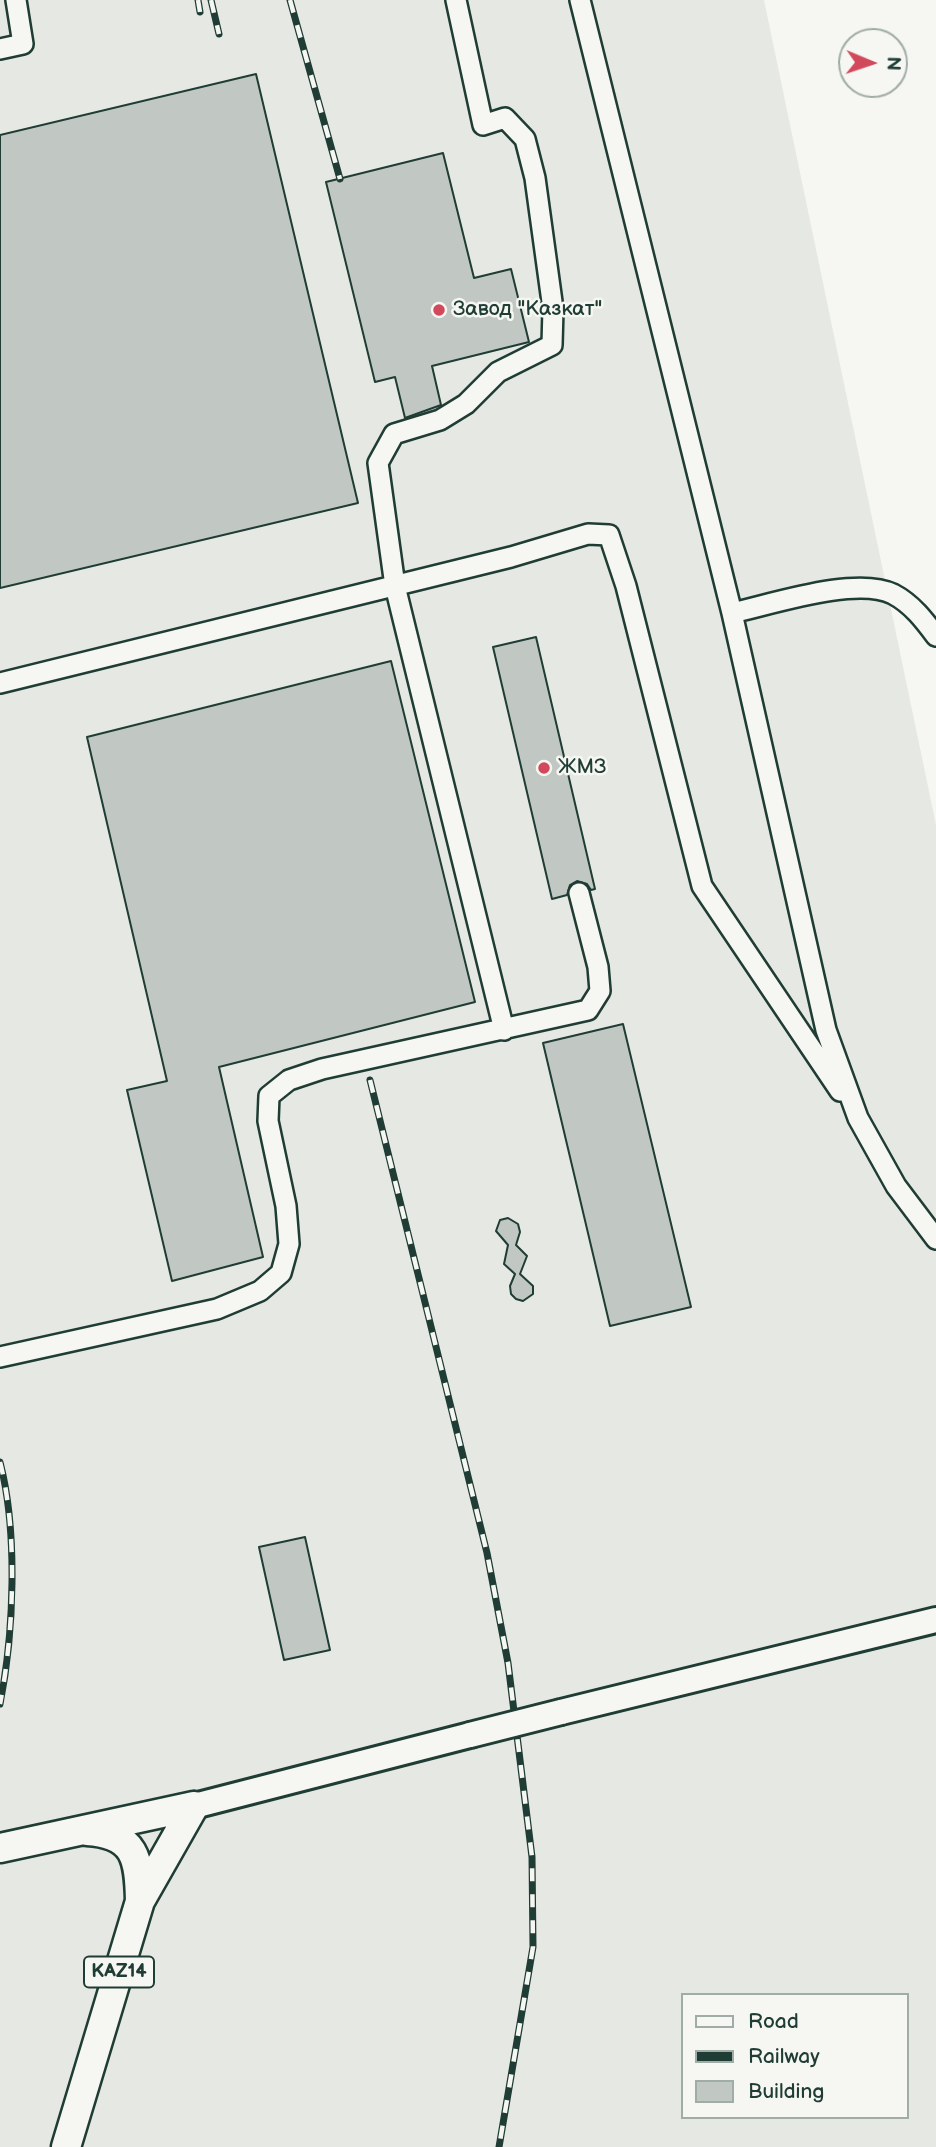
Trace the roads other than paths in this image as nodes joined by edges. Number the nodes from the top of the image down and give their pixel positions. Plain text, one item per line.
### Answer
1 (16, 0) edge
2 (456, 0) edge
3 (580, 0) edge
4 (0, 49) edge
5 (396, 586) junction
6 (733, 612) junction
7 (936, 636) edge
8 (0, 683) edge
9 (579, 892) dead end
10 (504, 1030) junction
11 (858, 1118) junction
12 (936, 1239) edge
13 (0, 1357) edge
14 (936, 1620) edge
15 (194, 1806) junction
16 (81, 1830) junction
17 (13, 1844) edge
18 (140, 1901) junction
19 (66, 2147) edge

1 - 4 street
2 - 5 street
3 - 6 street
5 - 8 street
5 - 10 street
5 - 11 street
6 - 7 street
6 - 11 street
9 - 10 street
10 - 13 street
11 - 12 street
14 - 15 main road, bridge
15 - 16 highway, KAZ14
15 - 18 highway, KAZ14
16 - 17 highway, KAZ14
16 - 18 highway, KAZ14
18 - 19 highway, KAZ14

